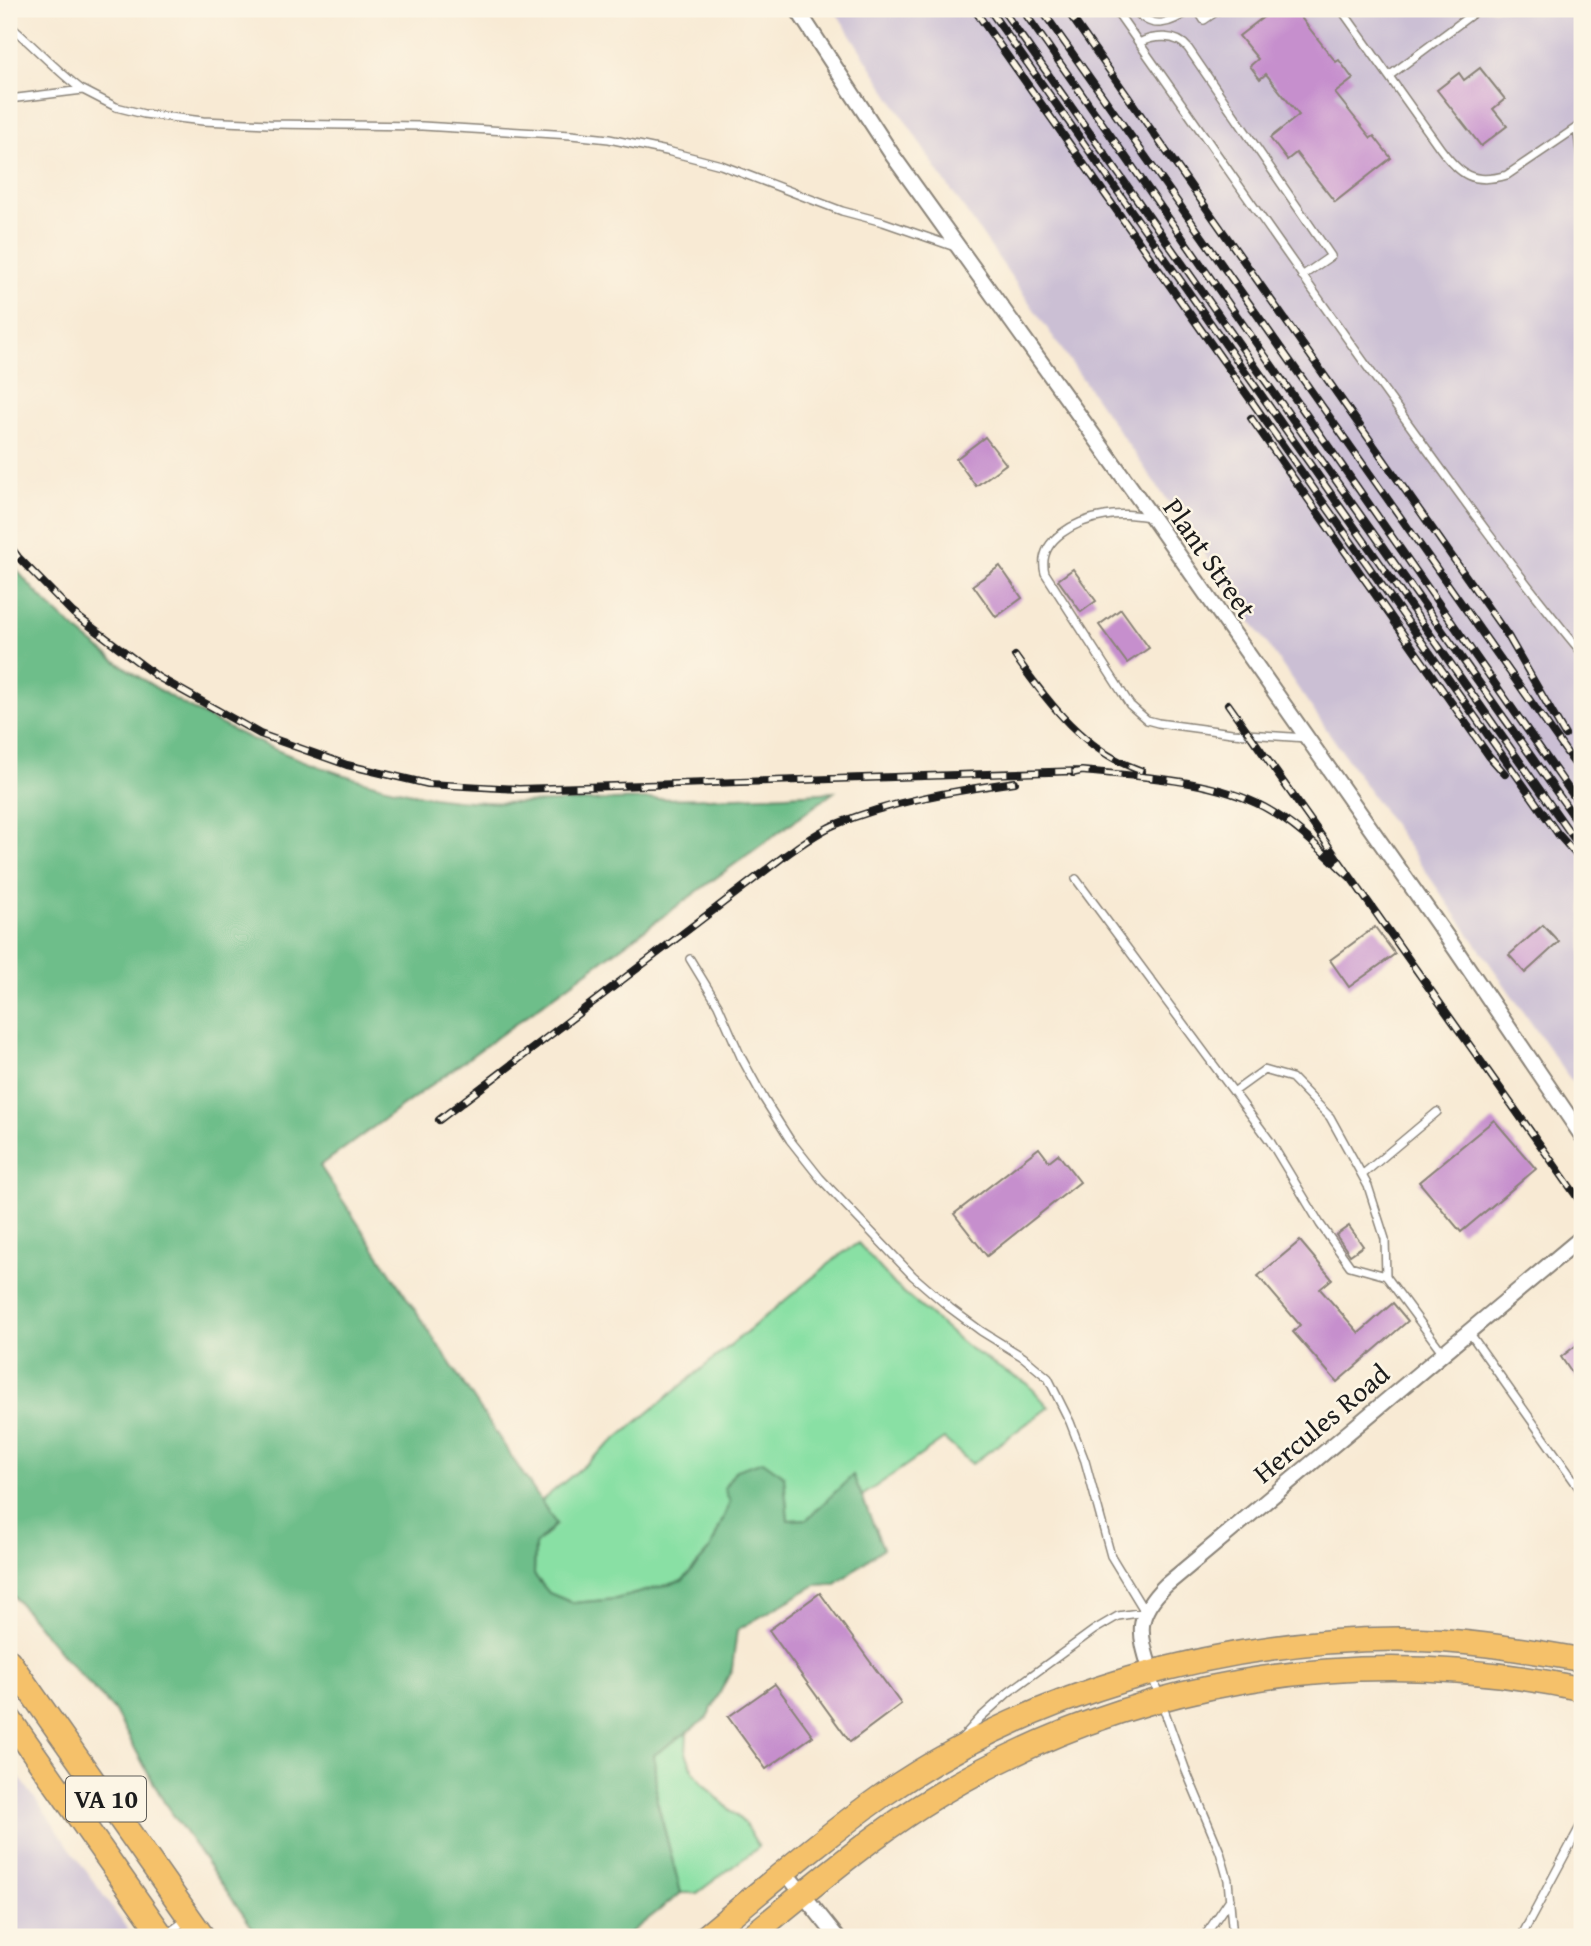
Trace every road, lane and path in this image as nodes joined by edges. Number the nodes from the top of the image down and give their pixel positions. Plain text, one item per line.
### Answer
1 (797, 9) edge
2 (1115, 9) edge
3 (1134, 9) edge
4 (1192, 9) edge
5 (1197, 9) edge
6 (1220, 9) edge
7 (1341, 9) edge
8 (1479, 9) edge
9 (9, 25) edge
10 (1139, 43) junction
11 (1389, 76) junction
12 (83, 90) junction
13 (9, 99) edge
14 (1580, 125) edge
15 (1582, 166) edge
16 (959, 248) junction
17 (1302, 276) junction
18 (1152, 517) junction
19 (1582, 653) edge
20 (1307, 738) junction
21 (1076, 879) dead end
22 (690, 958) dead end
23 (1235, 1091) junction
24 (1437, 1112) dead end
25 (1582, 1136) edge
26 (1362, 1175) junction
27 (1582, 1237) edge
28 (1386, 1276) junction
29 (1469, 1331) junction
30 (1443, 1353) junction
31 (1582, 1492) edge
32 (1145, 1612) junction
33 (1582, 1660) edge
34 (9, 1661) edge
35 (1150, 1672) junction
36 (1582, 1689) edge
37 (1160, 1700) junction
38 (9, 1718) edge
39 (946, 1757) junction
40 (1582, 1823) edge
41 (785, 1872) junction
42 (803, 1895) junction
43 (1230, 1898) junction
44 (189, 1918) junction
45 (163, 1937) edge
46 (203, 1937) edge
47 (705, 1937) edge
48 (750, 1937) edge
49 (837, 1937) edge
50 (1204, 1937) edge
51 (1233, 1937) edge
52 (1521, 1937) edge

1 - 16 street, Plant Street
2 - 10 lane
3 - 4 lane
5 - 6 lane
7 - 11 lane
8 - 11 lane
9 - 12 lane
10 - 17 lane
10 - 17 lane
11 - 14 lane
12 - 13 lane
12 - 16 lane
14 - 15 lane
16 - 18 street, Plant Street
17 - 19 lane
18 - 20 street, Plant Street
18 - 20 lane
20 - 25 street, Plant Street
21 - 23 lane
22 - 32 lane
23 - 26 lane
23 - 28 lane
24 - 26 lane
26 - 28 lane
27 - 29 street, Hercules Road
28 - 30 lane
29 - 30 street, Hercules Road
29 - 31 lane
30 - 32 street, Hercules Road
32 - 35 street
32 - 39 lane
33 - 35 highway
34 - 44 highway, VA 10
35 - 37 lane
35 - 39 highway
36 - 37 highway
37 - 42 highway
37 - 43 lane
38 - 45 highway, VA 10
39 - 41 highway
40 - 52 lane
41 - 42 street
41 - 47 highway
42 - 48 highway
42 - 49 street
43 - 50 lane
43 - 51 lane
44 - 45 lane
44 - 46 highway, VA 10

